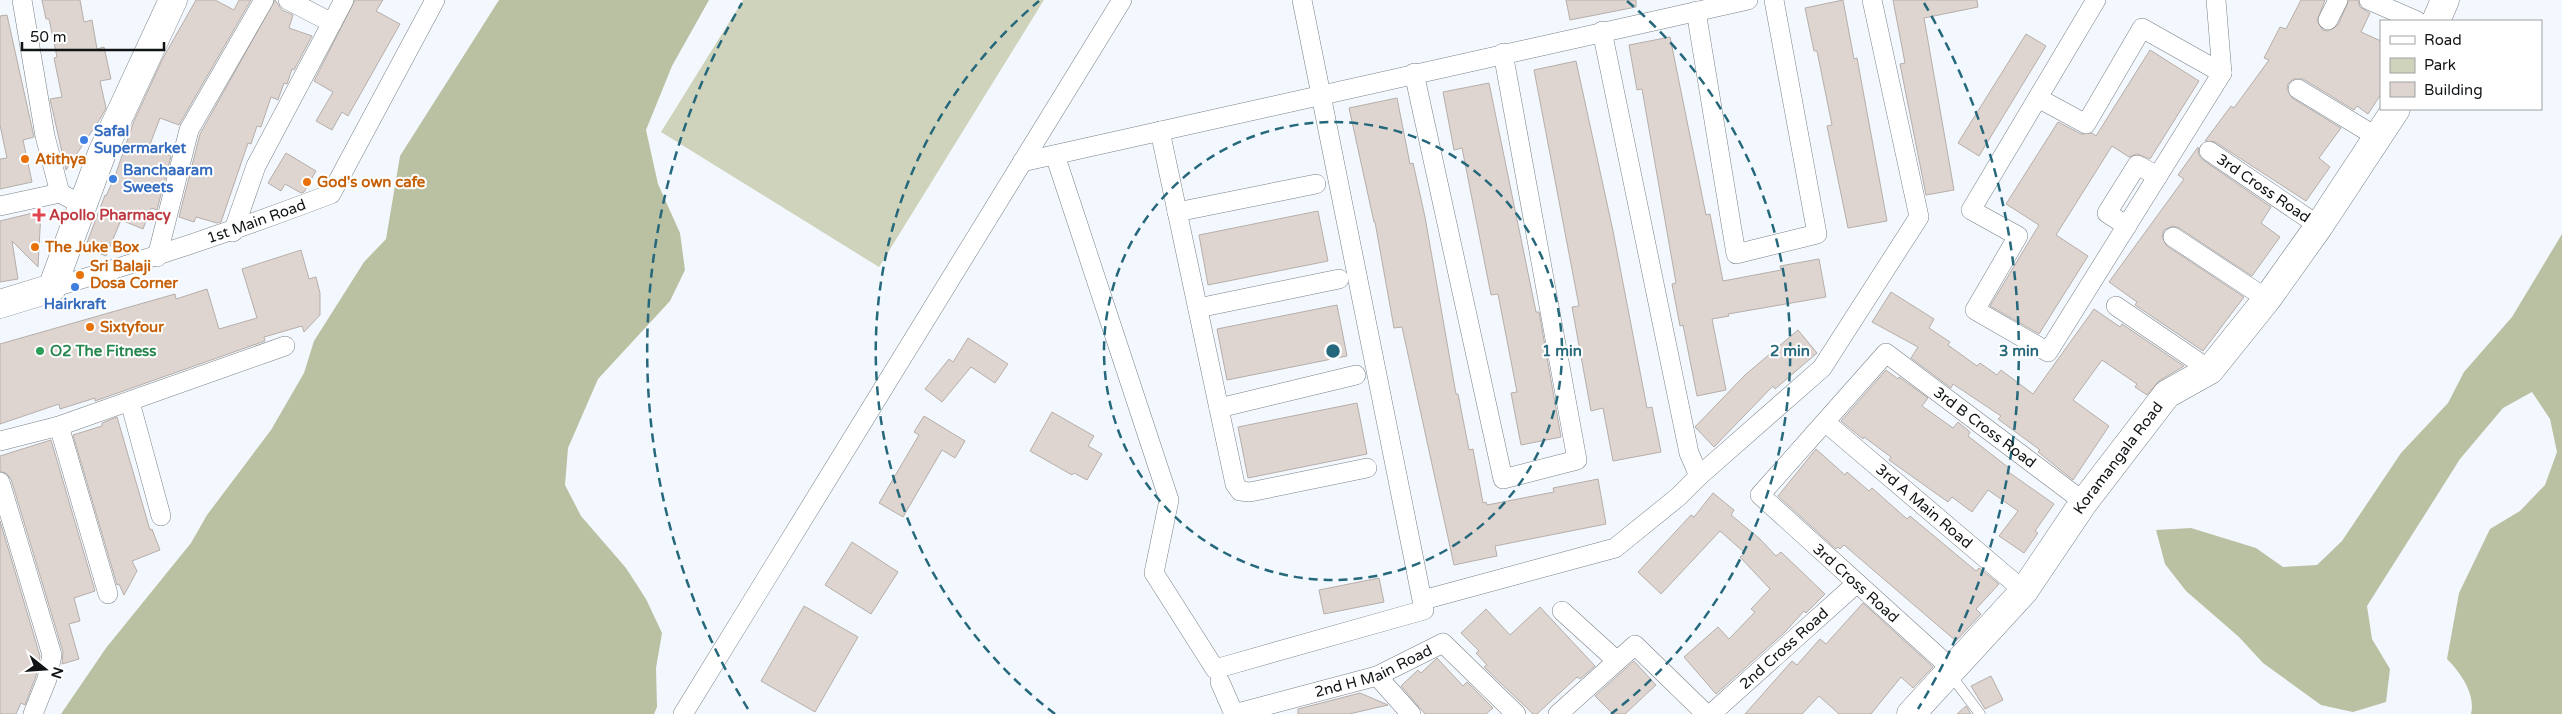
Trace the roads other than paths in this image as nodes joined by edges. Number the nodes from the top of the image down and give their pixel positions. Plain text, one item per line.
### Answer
1 (22, 0) edge
2 (173, 0) edge
3 (264, 0) edge
4 (288, 0) edge
5 (344, 0) edge
6 (435, 0) edge
7 (1122, 0) edge
8 (1302, 0) edge
9 (1748, 0) edge
10 (1774, 0) edge
11 (1872, 0) edge
12 (2096, 0) edge
13 (2216, 0) edge
14 (2338, 0) edge
15 (2369, 0) edge
16 (2445, 0) edge
17 (1696, 11) junction
18 (2328, 20) dead end
19 (2416, 20) edge
20 (2436, 20) edge
21 (332, 23) junction
22 (1602, 31) junction
23 (1504, 53) junction
24 (1414, 73) junction
25 (2222, 74) junction
26 (2298, 89) dead end
27 (1321, 95) junction
28 (2038, 98) junction
29 (2395, 110) edge
30 (1160, 131) junction
31 (2377, 137) junction
32 (2209, 151) dead end
33 (1054, 155) junction
34 (1022, 162) junction
35 (1316, 184) dead end
36 (71, 199) junction
37 (0, 206) edge
38 (1178, 212) junction
39 (2319, 226) junction
40 (233, 232) junction
41 (2173, 237) dead end
42 (157, 257) junction
43 (1338, 279) dead end
44 (52, 288) junction
45 (2267, 299) junction
46 (0, 304) edge
47 (2116, 306) dead end
48 (1198, 308) junction
49 (285, 346) dead end
50 (2210, 370) junction
51 (1356, 375) dead end
52 (130, 402) junction
53 (1219, 408) junction
54 (1825, 422) junction
55 (59, 426) junction
56 (0, 441) edge
57 (1367, 468) dead end
58 (1699, 476) junction
59 (0, 482) edge
60 (2084, 502) junction
61 (161, 516) dead end
62 (1857, 583) junction
63 (2024, 591) junction
64 (108, 594) dead end
65 (1422, 600) junction
66 (1562, 611) dead end
67 (1616, 661) junction
68 (1951, 672) junction
69 (1376, 676) junction
70 (1220, 682) dead end
71 (32, 714) edge
72 (683, 714) edge
73 (1234, 714) edge
74 (1411, 714) edge
75 (1516, 714) edge
76 (1558, 714) edge
77 (1706, 714) edge
78 (1711, 714) edge
79 (1910, 714) edge
80 (1980, 714) edge

1 - 36 street
2 - 36 street
3 - 42 street
4 - 21 street
5 - 21 street
6 - 40 street, 1st Main Road
7 - 34 street
8 - 27 street
9 - 17 street
10 - 17 street
11 - 58 street
12 - 28 street
13 - 25 street
14 - 18 street
15 - 19 street
16 - 20 street
17 - 22 street
21 - 40 street
22 - 23 street
22 - 58 street
23 - 24 street
23 - 24 street
24 - 27 street
25 - 28 street
25 - 28 street
26 - 31 street
27 - 30 street
27 - 65 street
29 - 31 street, Koramangala Road
30 - 33 street
30 - 38 street
31 - 39 street, Koramangala Road
32 - 39 street, 3rd Cross Road
33 - 34 street
33 - 65 street
34 - 72 street
35 - 38 street
36 - 37 street
36 - 44 street
38 - 48 street
39 - 45 street, Koramangala Road
40 - 42 street, 1st Main Road
41 - 45 street
42 - 44 street, 1st Main Road
43 - 48 street
44 - 46 street, 1st Main Road
45 - 50 street, Koramangala Road
47 - 50 street
48 - 53 street
49 - 52 street
50 - 60 street, Koramangala Road
51 - 53 street
52 - 55 street
52 - 61 street
53 - 57 street
54 - 60 street, 3rd B Cross Road
54 - 62 street, 3rd Cross Road
54 - 63 street, 3rd A Main Road
55 - 56 street
55 - 64 street
58 - 65 street
59 - 71 street
60 - 63 street, Koramangala Road
62 - 68 street, 3rd Cross Road
62 - 78 street, 2nd Cross Road
63 - 68 street, Koramangala Road
66 - 67 street
67 - 76 street
67 - 77 street
68 - 79 street, Koramangala Road
68 - 80 lane
69 - 73 street, 2nd H Main Road
69 - 74 street
69 - 75 street, 2nd H Main Road
70 - 73 street

